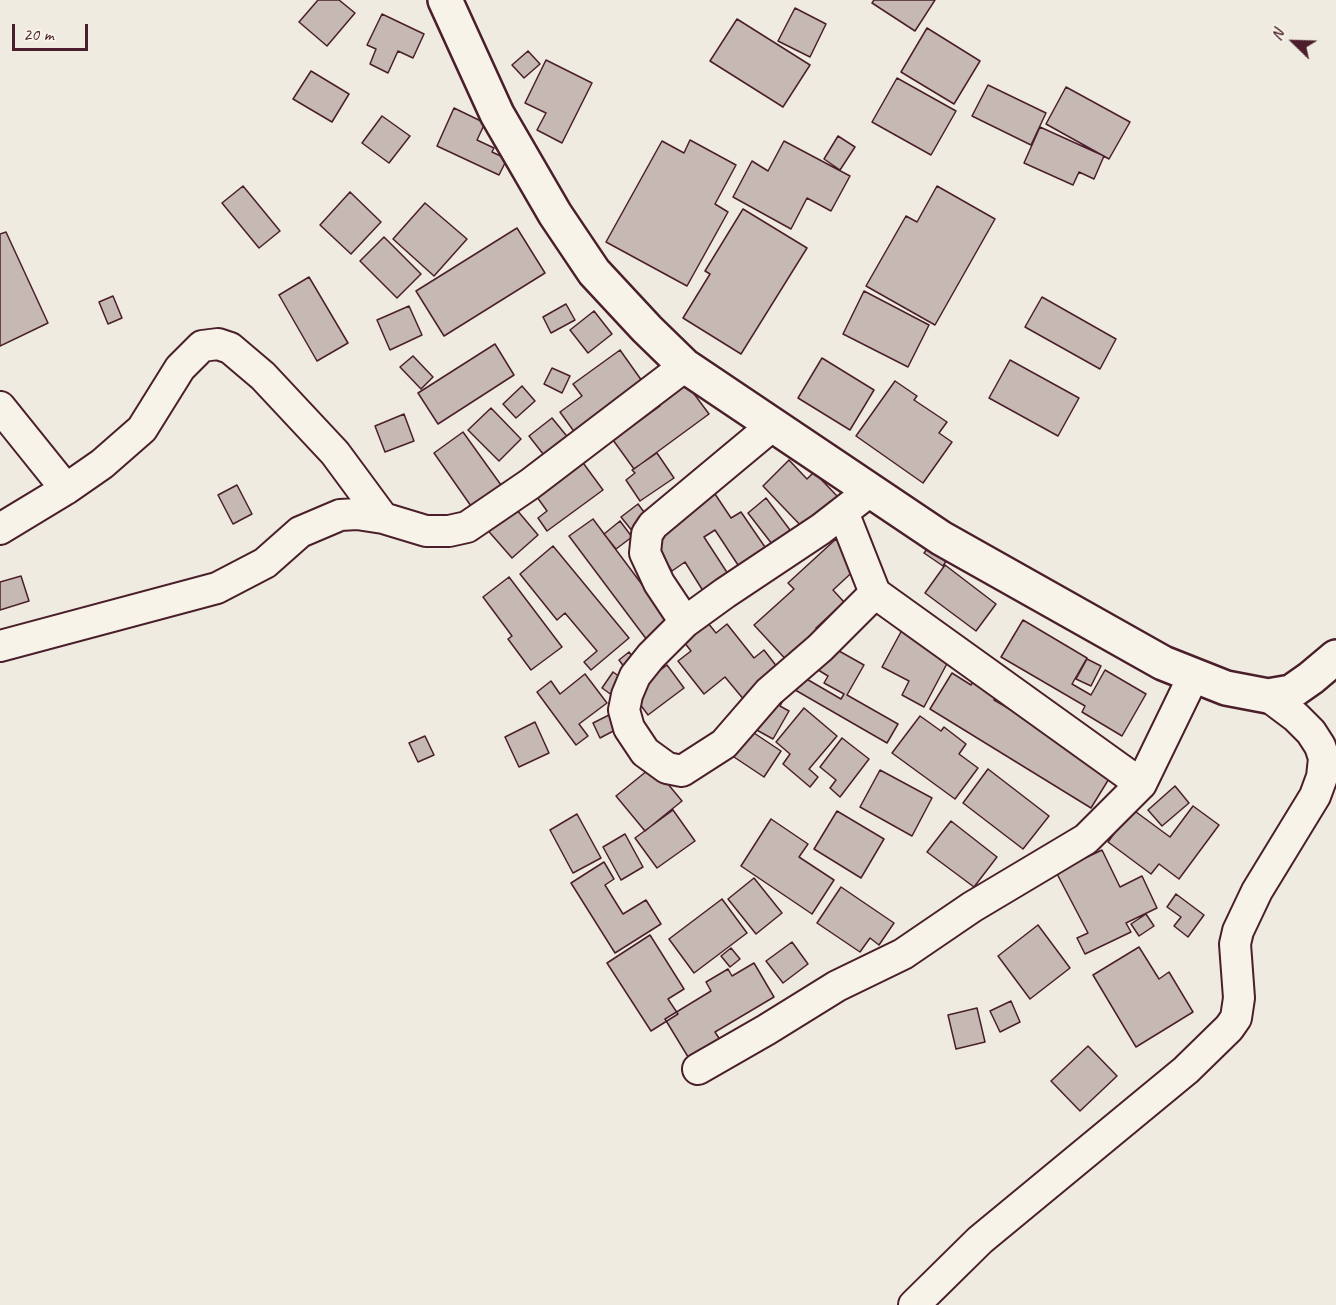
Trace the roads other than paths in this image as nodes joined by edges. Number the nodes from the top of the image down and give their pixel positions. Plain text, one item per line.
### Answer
1 (445, 0) edge
2 (686, 366) junction
3 (0, 407) edge
4 (773, 425) junction
5 (66, 489) junction
6 (870, 491) junction
7 (843, 512) junction
8 (383, 518) junction
9 (0, 529) edge
10 (874, 593) junction
11 (685, 622) junction
12 (0, 646) edge
13 (1336, 657) edge
14 (1194, 675) junction
15 (1268, 696) junction
16 (1141, 783) junction
17 (698, 1069) dead end
18 (914, 1305) edge

1 - 2 street
2 - 4 street
2 - 8 street
3 - 5 street
4 - 6 street
4 - 11 street
5 - 8 street
5 - 9 street
6 - 7 street
6 - 14 street
7 - 10 street
7 - 11 street
8 - 12 street
10 - 11 street
10 - 16 street
13 - 15 street
14 - 15 street
14 - 16 street
15 - 18 street
16 - 17 street

